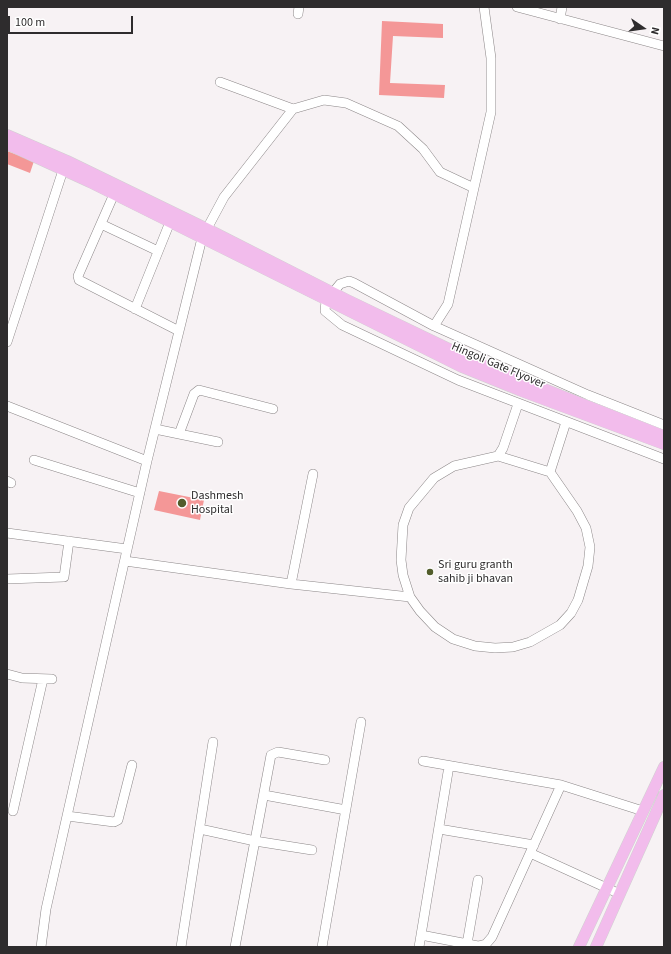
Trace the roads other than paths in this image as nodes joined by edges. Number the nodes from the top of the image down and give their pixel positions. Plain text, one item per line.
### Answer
1 (484, 7) edge
2 (517, 7) edge
3 (562, 7) edge
4 (560, 19) junction
5 (664, 46) edge
6 (220, 82) dead end
7 (293, 109) junction
8 (7, 134) edge
9 (7, 144) edge
10 (65, 166) junction
11 (474, 188) junction
12 (114, 194) junction
13 (170, 222) junction
14 (101, 224) junction
15 (205, 234) junction
16 (158, 251) junction
17 (329, 297) junction
18 (135, 309) junction
19 (434, 326) junction
20 (179, 331) junction
21 (7, 342) edge
22 (518, 404) junction
23 (7, 406) edge
24 (579, 408) junction
25 (273, 409) dead end
26 (566, 422) junction
27 (664, 425) edge
28 (155, 429) junction
29 (179, 434) junction
30 (664, 436) edge
31 (218, 442) dead end
32 (664, 444) edge
33 (498, 456) junction
34 (664, 459) edge
35 (34, 460) dead end
36 (147, 461) junction
37 (550, 472) junction
38 (313, 474) dead end
39 (140, 493) junction
40 (7, 533) edge
41 (69, 542) junction
42 (127, 549) junction
43 (125, 561) junction
44 (7, 579) edge
45 (291, 584) junction
46 (410, 597) junction
47 (7, 674) edge
48 (361, 722) dead end
49 (213, 742) dead end
50 (325, 760) dead end
51 (423, 761) dead end
52 (132, 765) dead end
53 (449, 766) junction
54 (664, 767) edge
55 (561, 785) junction
56 (660, 785) edge
57 (264, 795) junction
58 (664, 795) edge
59 (346, 810) junction
60 (13, 811) dead end
61 (643, 811) junction
62 (67, 816) junction
63 (439, 829) junction
64 (200, 830) junction
65 (255, 841) junction
66 (532, 849) junction
67 (312, 850) dead end
68 (478, 880) dead end
69 (607, 888) junction
70 (620, 894) junction
71 (421, 935) junction
72 (467, 944) junction
73 (42, 947) edge
74 (182, 947) edge
75 (234, 947) edge
76 (322, 947) edge
77 (419, 947) edge
78 (579, 947) edge
79 (596, 947) edge

1 - 11 street
2 - 4 street
3 - 4 street
4 - 5 street
6 - 7 street
7 - 11 street
7 - 15 street
8 - 10 main road
9 - 10 main road
10 - 12 main road
10 - 15 main road
10 - 21 street
11 - 19 street
12 - 13 main road
12 - 14 street
13 - 15 main road
13 - 16 street
14 - 16 street
14 - 18 street
15 - 17 main road, Hingoli Gate Flyover
15 - 20 street
16 - 18 street
17 - 19 street
17 - 22 street
17 - 24 main road, Hingoli Gate Flyover
18 - 20 street
19 - 27 street
20 - 28 street
22 - 26 street
22 - 33 street
23 - 36 street
24 - 30 main road, Hingoli Gate Flyover
24 - 32 main road, Hingoli Gate Flyover
25 - 29 street
26 - 34 street
26 - 37 street
28 - 29 street
28 - 36 street
29 - 31 street
33 - 37 street
33 - 46 street
35 - 39 street
36 - 39 street
37 - 46 street
38 - 45 street
39 - 42 street
40 - 41 street
41 - 42 street
41 - 44 street
42 - 43 street
43 - 45 street
43 - 62 street
45 - 46 street
47 - 60 street
48 - 59 street
49 - 64 street
50 - 57 street
51 - 53 street
52 - 62 street
53 - 55 street
53 - 63 street
54 - 56 main road
55 - 61 street
55 - 66 street
56 - 61 main road
57 - 59 street
57 - 65 street
58 - 70 main road
59 - 76 street
61 - 69 main road
62 - 73 street
63 - 66 street
63 - 71 street
64 - 65 street
64 - 74 street
65 - 67 street
65 - 75 street
66 - 69 street
66 - 72 street
68 - 72 street
69 - 70 street
69 - 78 main road
70 - 79 main road
71 - 72 street
71 - 77 street

